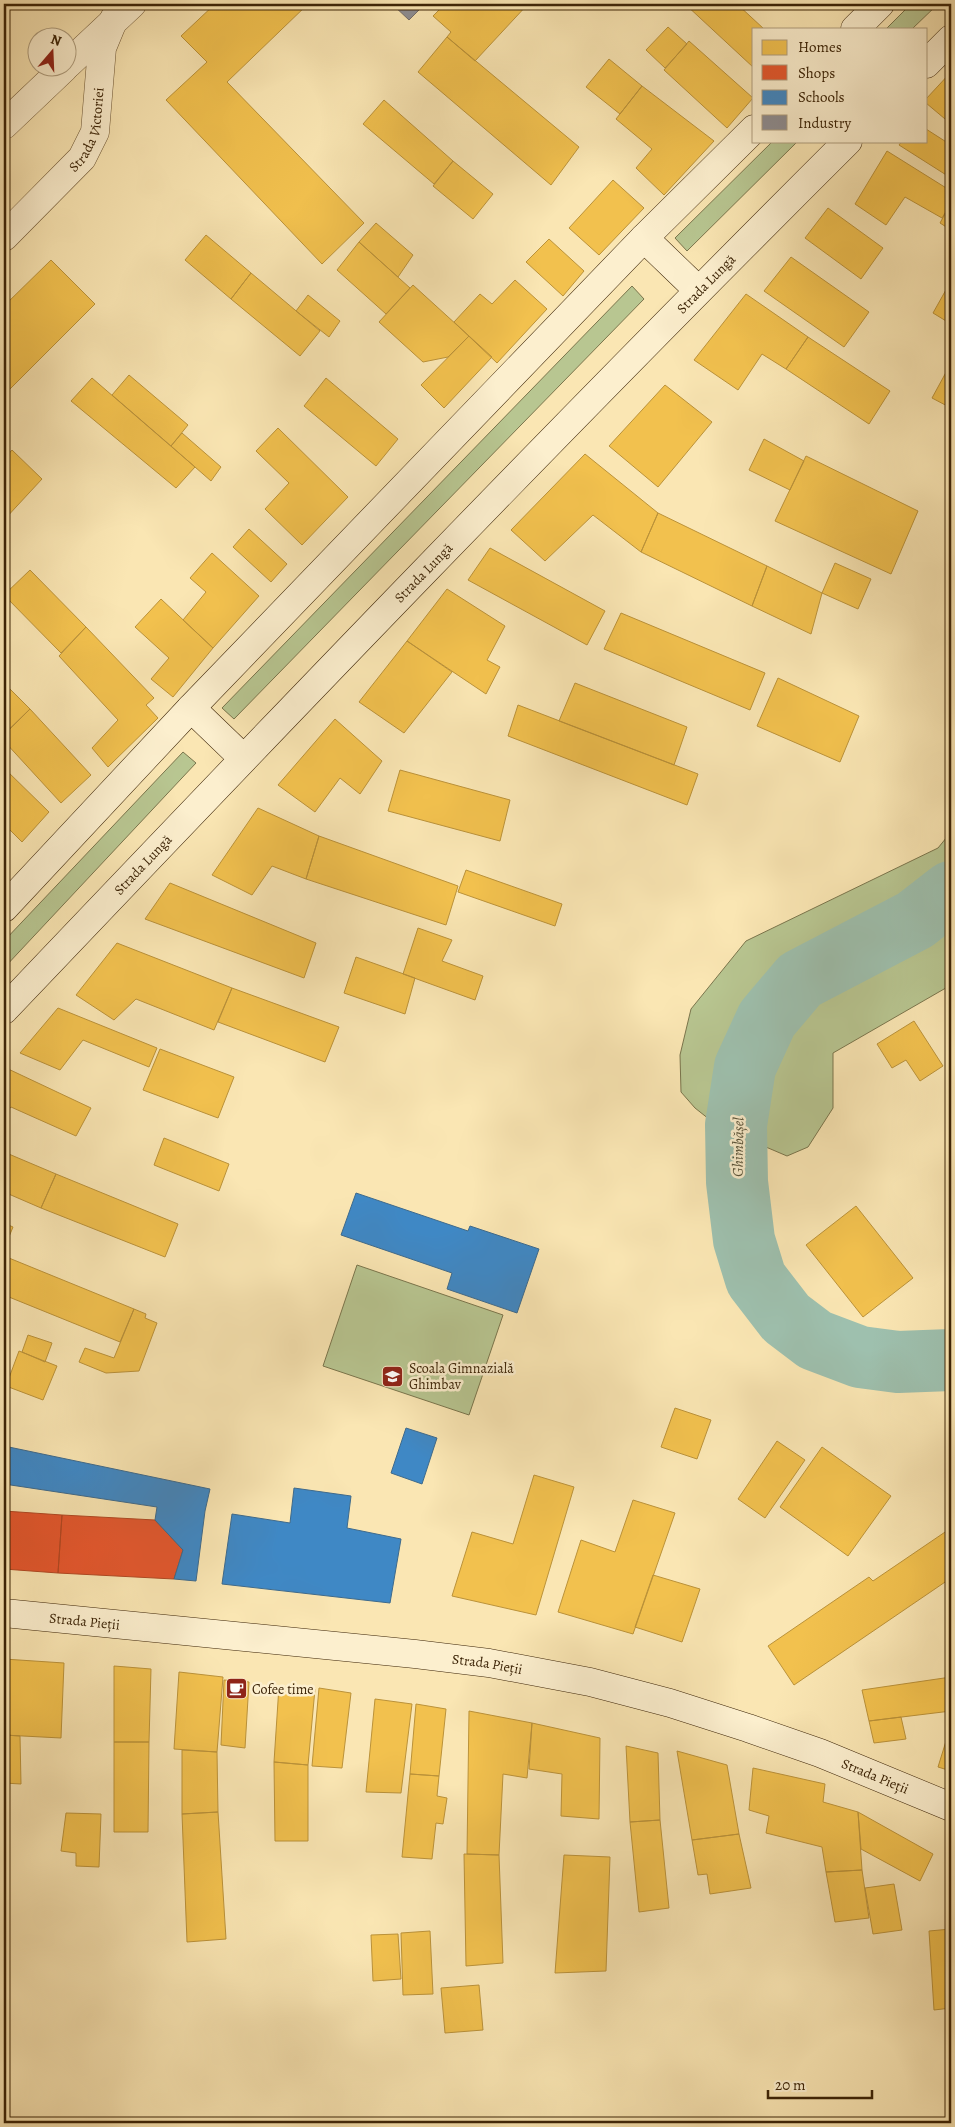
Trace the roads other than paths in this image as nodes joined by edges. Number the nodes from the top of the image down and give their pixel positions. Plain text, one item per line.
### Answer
1 (880, 4) edge
2 (115, 9) edge
3 (856, 28) edge
4 (951, 39) edge
5 (78, 52) edge
6 (928, 62) edge
7 (54, 78) edge
8 (4, 126) edge
9 (752, 130) edge
10 (847, 142) edge
11 (4, 237) edge
12 (644, 238) junction
13 (698, 290) junction
14 (191, 708) junction
15 (243, 758) junction
16 (4, 908) edge
17 (4, 1010) edge
18 (4, 1612) edge
19 (951, 1807) edge

1 - 3 street
2 - 5 street
2 - 11 street, Strada Victoriei
4 - 6 street
7 - 8 street
9 - 12 street
10 - 13 street, Strada Lungă
12 - 13 street
12 - 14 street
13 - 15 street, Strada Lungă
14 - 15 street
14 - 16 street
15 - 17 street, Strada Lungă
18 - 19 street, Strada Pieții

